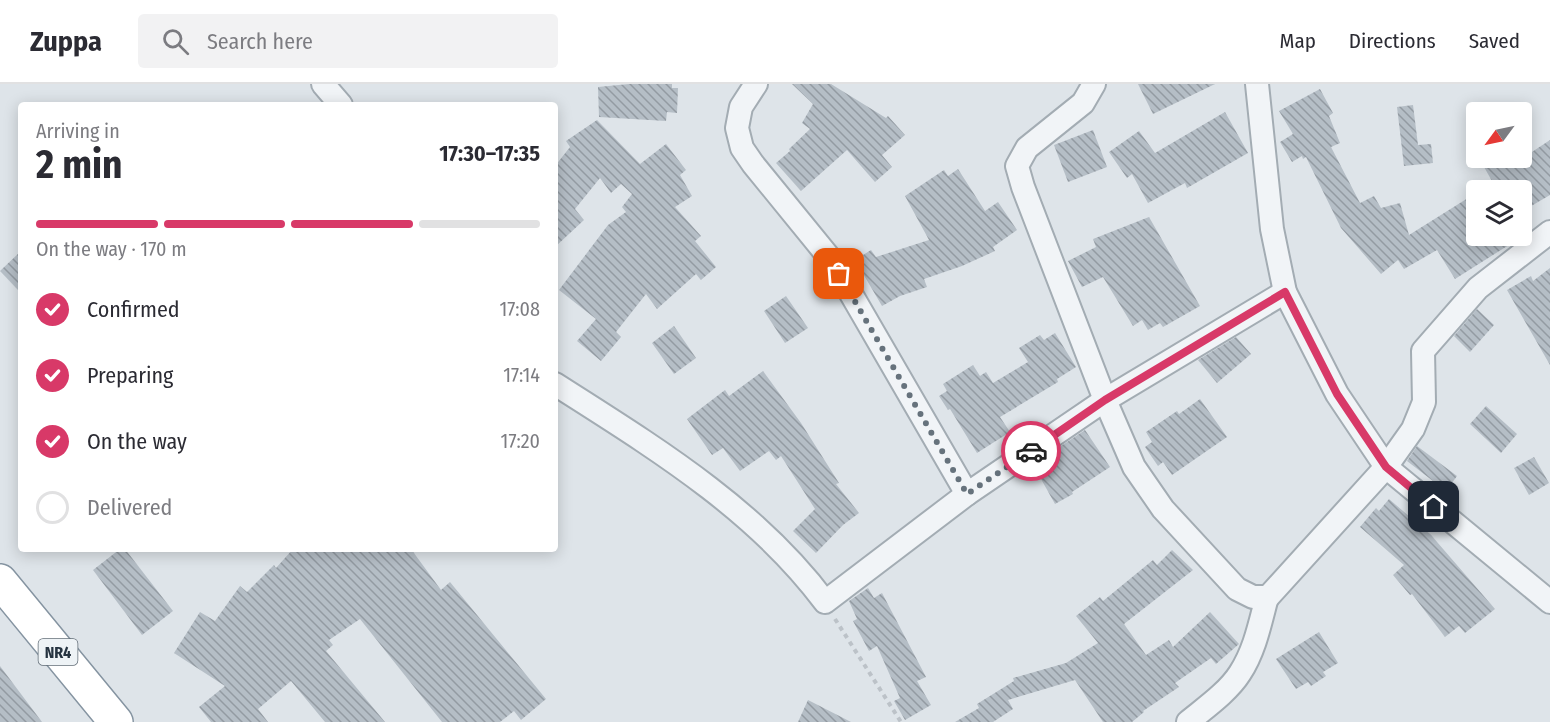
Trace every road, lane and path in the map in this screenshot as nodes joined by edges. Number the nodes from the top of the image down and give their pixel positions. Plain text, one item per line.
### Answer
1 (323, 84) edge
2 (756, 84) edge
3 (1094, 84) edge
4 (1257, 84) edge
5 (338, 102) edge
6 (1550, 232) edge
7 (1285, 292) junction
8 (558, 386) edge
9 (1105, 400) junction
10 (1386, 467) junction
11 (967, 494) junction
12 (0, 581) edge
13 (1267, 597) junction
14 (825, 602) junction
15 (1550, 602) edge
16 (116, 722) edge
17 (901, 722) edge
18 (1188, 722) edge

1 - 5 street
2 - 11 street
3 - 9 street
4 - 7 street
6 - 10 street
7 - 9 street
7 - 10 street
8 - 14 street
9 - 11 street
9 - 13 street
10 - 13 street
10 - 15 street
11 - 14 street
12 - 16 highway, NR4
13 - 18 street
14 - 17 path

